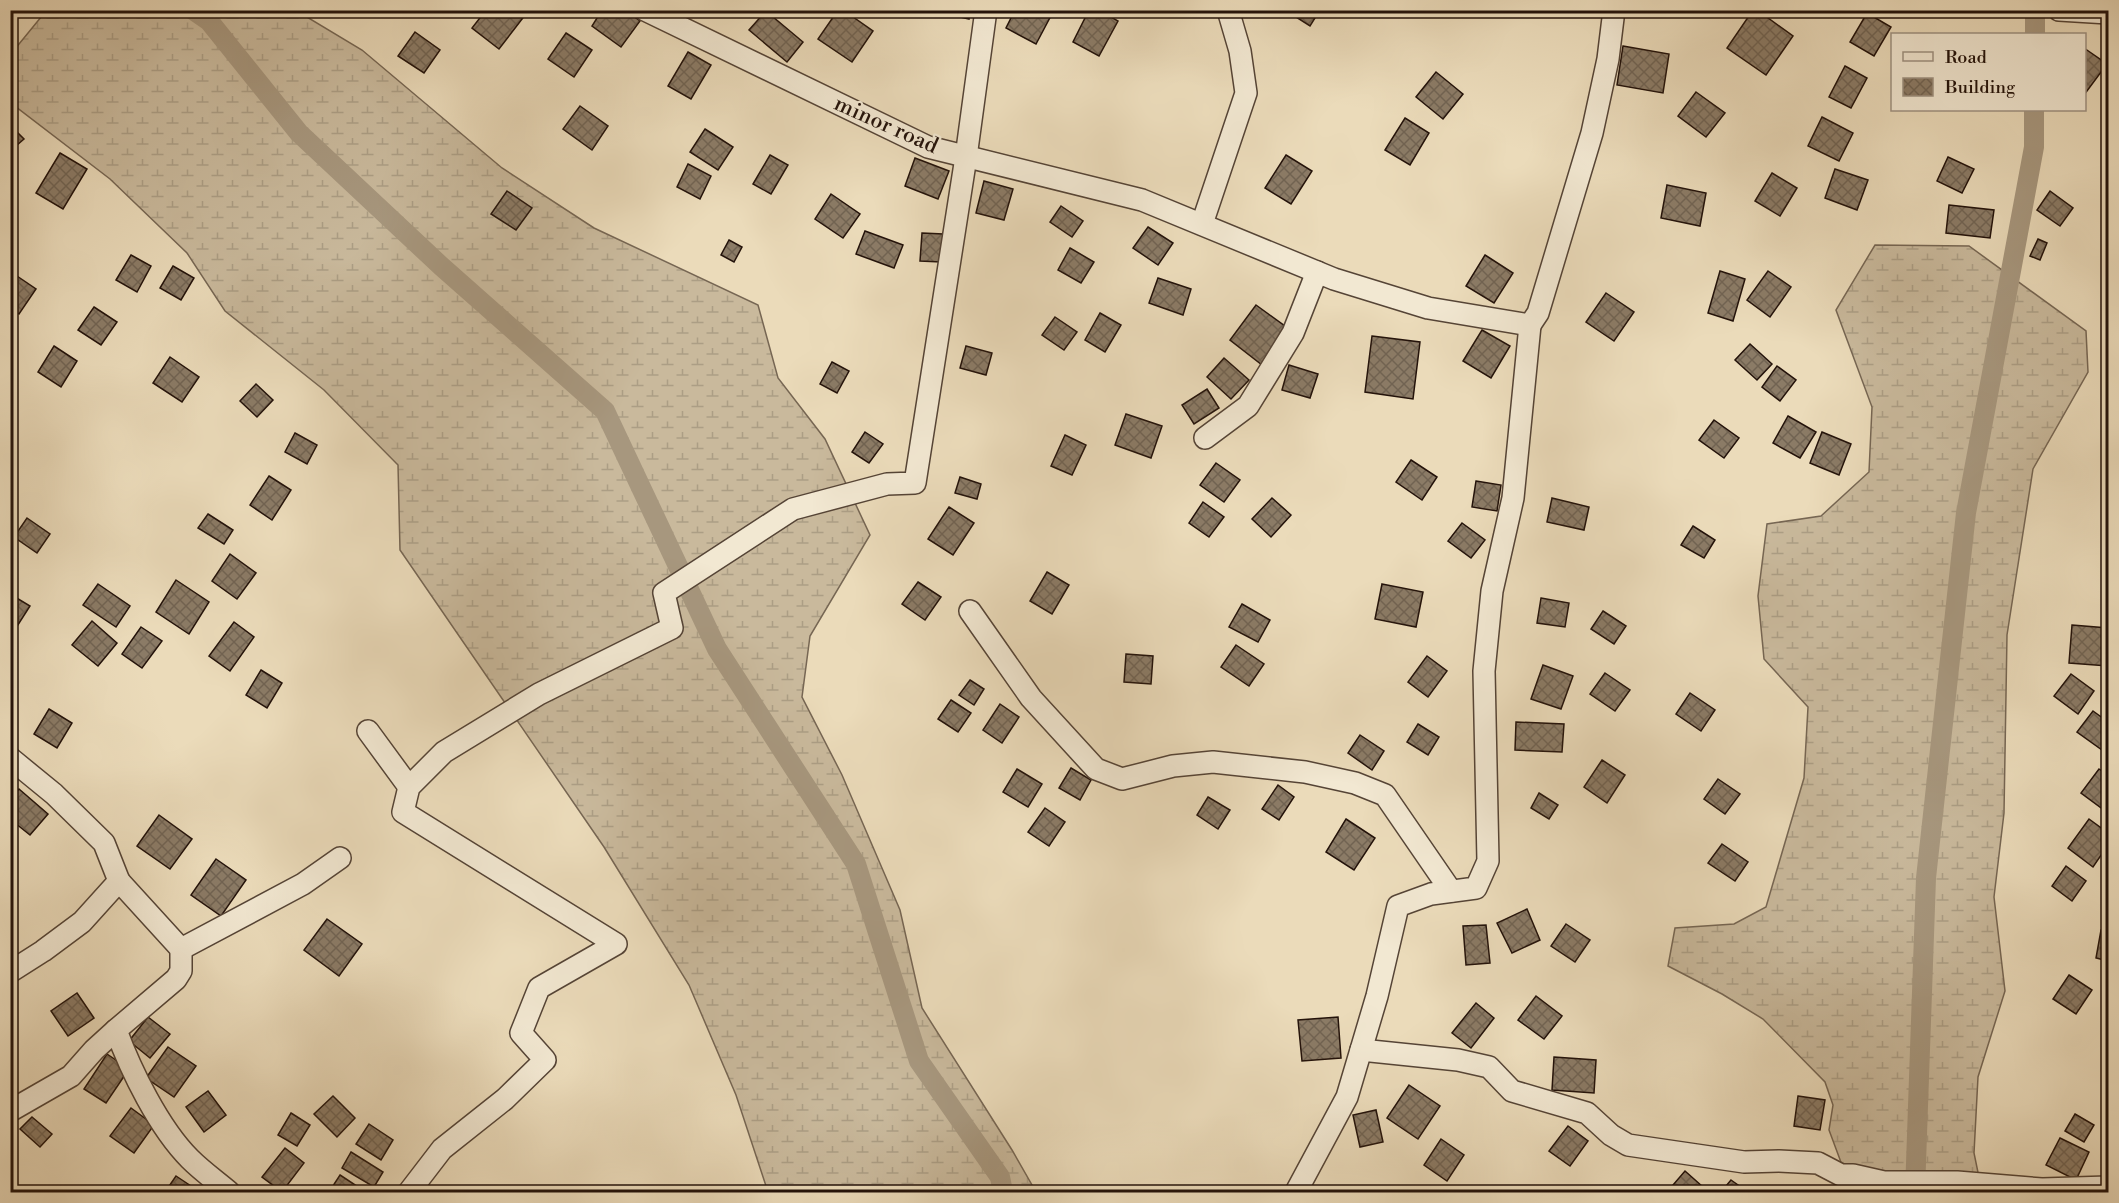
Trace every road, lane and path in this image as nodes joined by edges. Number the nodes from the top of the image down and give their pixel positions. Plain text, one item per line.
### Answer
1 (645, 10) edge
2 (986, 10) edge
3 (1228, 10) edge
4 (1614, 10) edge
5 (2059, 10) edge
6 (2109, 13) edge
7 (966, 157) junction
8 (1202, 224) junction
9 (1317, 272) junction
10 (1530, 325) junction
11 (1205, 438) dead end
12 (970, 611) dead end
13 (368, 731) dead end
14 (10, 758) edge
15 (409, 787) junction
16 (340, 858) dead end
17 (119, 881) junction
18 (1451, 891) junction
19 (181, 949) junction
20 (10, 972) edge
21 (116, 1030) junction
22 (1361, 1050) junction
23 (10, 1111) edge
24 (2109, 1187) edge
25 (229, 1192) edge
26 (409, 1192) edge
27 (1296, 1192) edge

1 - 7 street, minor road
2 - 7 street
3 - 8 street
4 - 10 street
5 - 6 street
7 - 8 street, minor road
7 - 15 street
8 - 9 street, minor road
9 - 10 street, minor road
9 - 11 street
10 - 18 street
12 - 18 street
13 - 15 street
14 - 17 street
15 - 26 street
16 - 19 street
17 - 19 street
17 - 20 street
18 - 22 street
19 - 21 street
21 - 23 street
21 - 25 street
22 - 24 street
22 - 27 street

